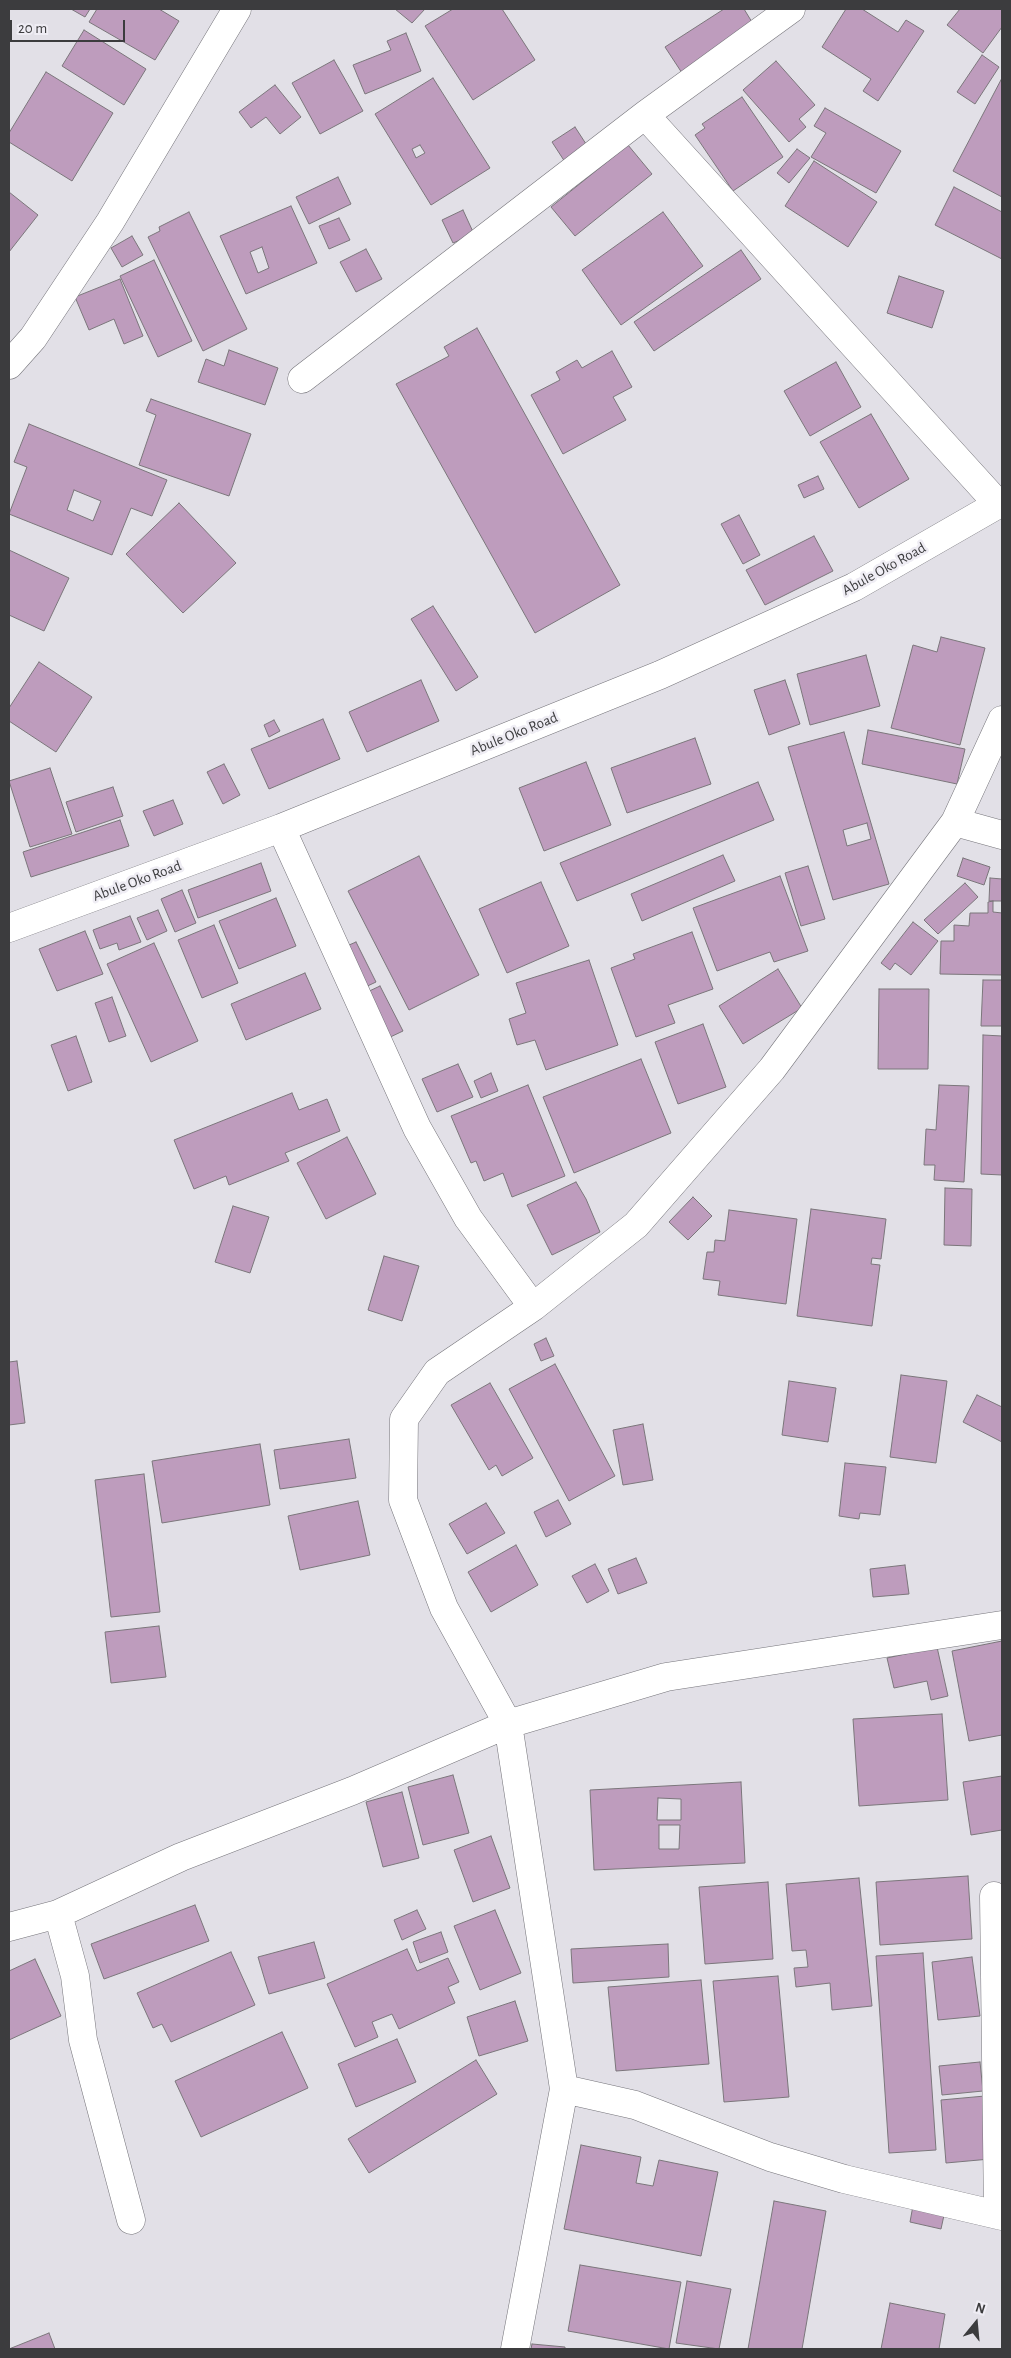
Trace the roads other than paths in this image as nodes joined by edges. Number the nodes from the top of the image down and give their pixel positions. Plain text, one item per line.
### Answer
1 (237, 9) edge
2 (791, 9) edge
3 (645, 114) junction
4 (9, 365) edge
5 (302, 379) dead end
6 (1000, 503) edge
7 (1002, 720) edge
8 (955, 822) junction
9 (281, 828) junction
10 (1002, 835) edge
11 (9, 928) edge
12 (533, 1307) junction
13 (1002, 1625) edge
14 (508, 1724) junction
15 (994, 1896) dead end
16 (58, 1914) junction
17 (9, 1927) edge
18 (564, 2088) junction
19 (1000, 2215) edge
20 (131, 2220) dead end
21 (515, 2349) edge

1 - 4 street
2 - 3 street
3 - 5 street
3 - 6 street
6 - 9 street, Abule Oko Road
7 - 8 street
8 - 10 street
8 - 12 street
9 - 11 street, Abule Oko Road
9 - 12 street
12 - 14 street
13 - 14 street
14 - 16 street
14 - 18 street
15 - 19 street
16 - 17 street
16 - 20 street
18 - 19 street
18 - 21 street

